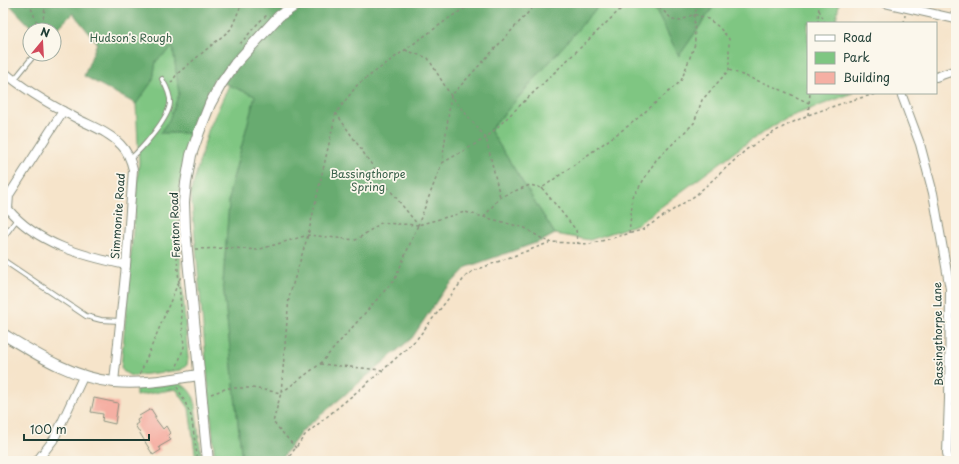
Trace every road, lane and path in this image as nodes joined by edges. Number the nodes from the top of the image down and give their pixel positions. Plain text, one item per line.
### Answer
1 (29, 3) edge
2 (46, 3) edge
3 (242, 3) edge
4 (299, 3) edge
5 (474, 3) edge
6 (536, 3) edge
7 (627, 3) edge
8 (655, 3) edge
9 (700, 3) edge
10 (818, 3) edge
11 (885, 3) edge
12 (818, 9) junction
13 (270, 12) dead end
14 (694, 14) junction
15 (956, 19) edge
16 (37, 22) edge
17 (42, 22) edge
18 (818, 22) edge
19 (824, 22) edge
20 (237, 47) dead end
21 (405, 50) junction
22 (29, 62) edge
23 (729, 70) junction
24 (956, 70) edge
25 (3, 71) edge
26 (937, 77) edge
27 (162, 80) dead end
28 (14, 81) junction
29 (167, 88) junction
30 (810, 94) edge
31 (875, 94) edge
32 (901, 94) edge
33 (451, 96) junction
34 (810, 103) junction
35 (63, 111) junction
36 (336, 113) junction
37 (808, 115) junction
38 (486, 138) junction
39 (130, 159) junction
40 (442, 163) junction
41 (542, 188) junction
42 (500, 197) junction
43 (484, 217) junction
44 (17, 219) junction
45 (418, 225) junction
46 (175, 232) dead end
47 (629, 234) junction
48 (308, 235) junction
49 (3, 238) edge
50 (551, 242) junction
51 (578, 244) junction
52 (187, 249) junction
53 (3, 260) edge
54 (188, 262) junction
55 (126, 265) junction
56 (179, 280) junction
57 (120, 321) junction
58 (3, 334) edge
59 (320, 364) junction
60 (383, 370) junction
61 (200, 375) junction
62 (83, 377) junction
63 (173, 378) junction
64 (114, 382) junction
65 (134, 382) junction
66 (281, 393) junction
67 (201, 398) junction
68 (296, 448) junction
69 (37, 461) edge
70 (198, 461) edge
71 (208, 461) edge
72 (286, 461) edge
73 (949, 461) edge

1 - 16 path
2 - 17 path
3 - 29 path
4 - 52 street, Fenton Road
5 - 21 path
6 - 33 path
7 - 38 path
8 - 14 path
9 - 14 path
10 - 12 path
11 - 15 street
12 - 18 path
12 - 19 path
13 - 20 path
14 - 23 path
14 - 41 path
21 - 33 path
21 - 36 path
22 - 28 lane
23 - 34 path
23 - 47 path
24 - 26 street
25 - 28 street, Simmonite Road
27 - 29 lane
28 - 35 street, Simmonite Road
29 - 39 lane
30 - 34 path
31 - 37 path
32 - 73 street, Bassingthorpe Lane
33 - 38 path
33 - 40 path
34 - 37 path
35 - 39 street, Simmonite Road
35 - 44 street
36 - 45 path
36 - 48 path
37 - 47 path
38 - 40 path
38 - 42 path
39 - 55 street, Simmonite Road
40 - 45 path
41 - 42 path
41 - 51 path
42 - 43 path
43 - 45 path
43 - 50 path
44 - 49 lane
44 - 55 street
45 - 48 path
45 - 59 path
46 - 56 path
47 - 51 path
48 - 52 path
48 - 66 path
50 - 51 path
50 - 60 path
52 - 54 street, Fenton Road
53 - 57 lane
54 - 56 path
54 - 61 street, Fenton Road
55 - 57 street, Simmonite Road
56 - 63 path
56 - 65 path
57 - 64 street, Simmonite Road
58 - 62 street
59 - 60 path
59 - 66 path
60 - 68 path
61 - 63 street
61 - 67 street, Fenton Road
62 - 64 street
62 - 69 street
63 - 65 street
63 - 70 path
64 - 65 street
66 - 67 path
66 - 68 path
67 - 71 street, Fenton Road
68 - 72 path

